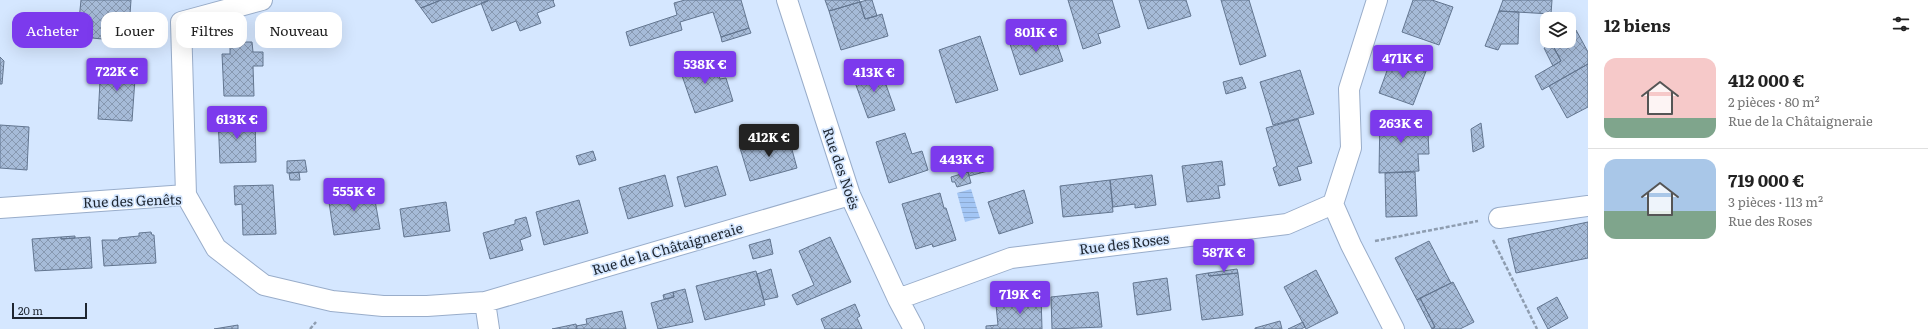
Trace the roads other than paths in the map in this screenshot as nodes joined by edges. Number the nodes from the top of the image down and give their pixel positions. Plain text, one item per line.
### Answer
1 (262, 0) edge
2 (787, 0) edge
3 (1377, 0) edge
4 (186, 195) junction
5 (850, 195) junction
6 (1333, 204) junction
7 (1588, 206) edge
8 (0, 208) edge
9 (1491, 219) road end
10 (898, 299) junction
11 (485, 302) junction
12 (489, 329) edge
13 (914, 329) edge
14 (1394, 329) edge

1 - 4 street
2 - 5 street, Rue des Noës
3 - 6 street
4 - 8 street, Rue des Genêts
4 - 11 street, Rue des Genêts
5 - 10 street, Rue des Noës
5 - 11 street, Rue de la Châtaigneraie
6 - 10 street, Rue des Roses
6 - 14 street
7 - 9 street
10 - 13 street, Rue des Noës
11 - 12 street

